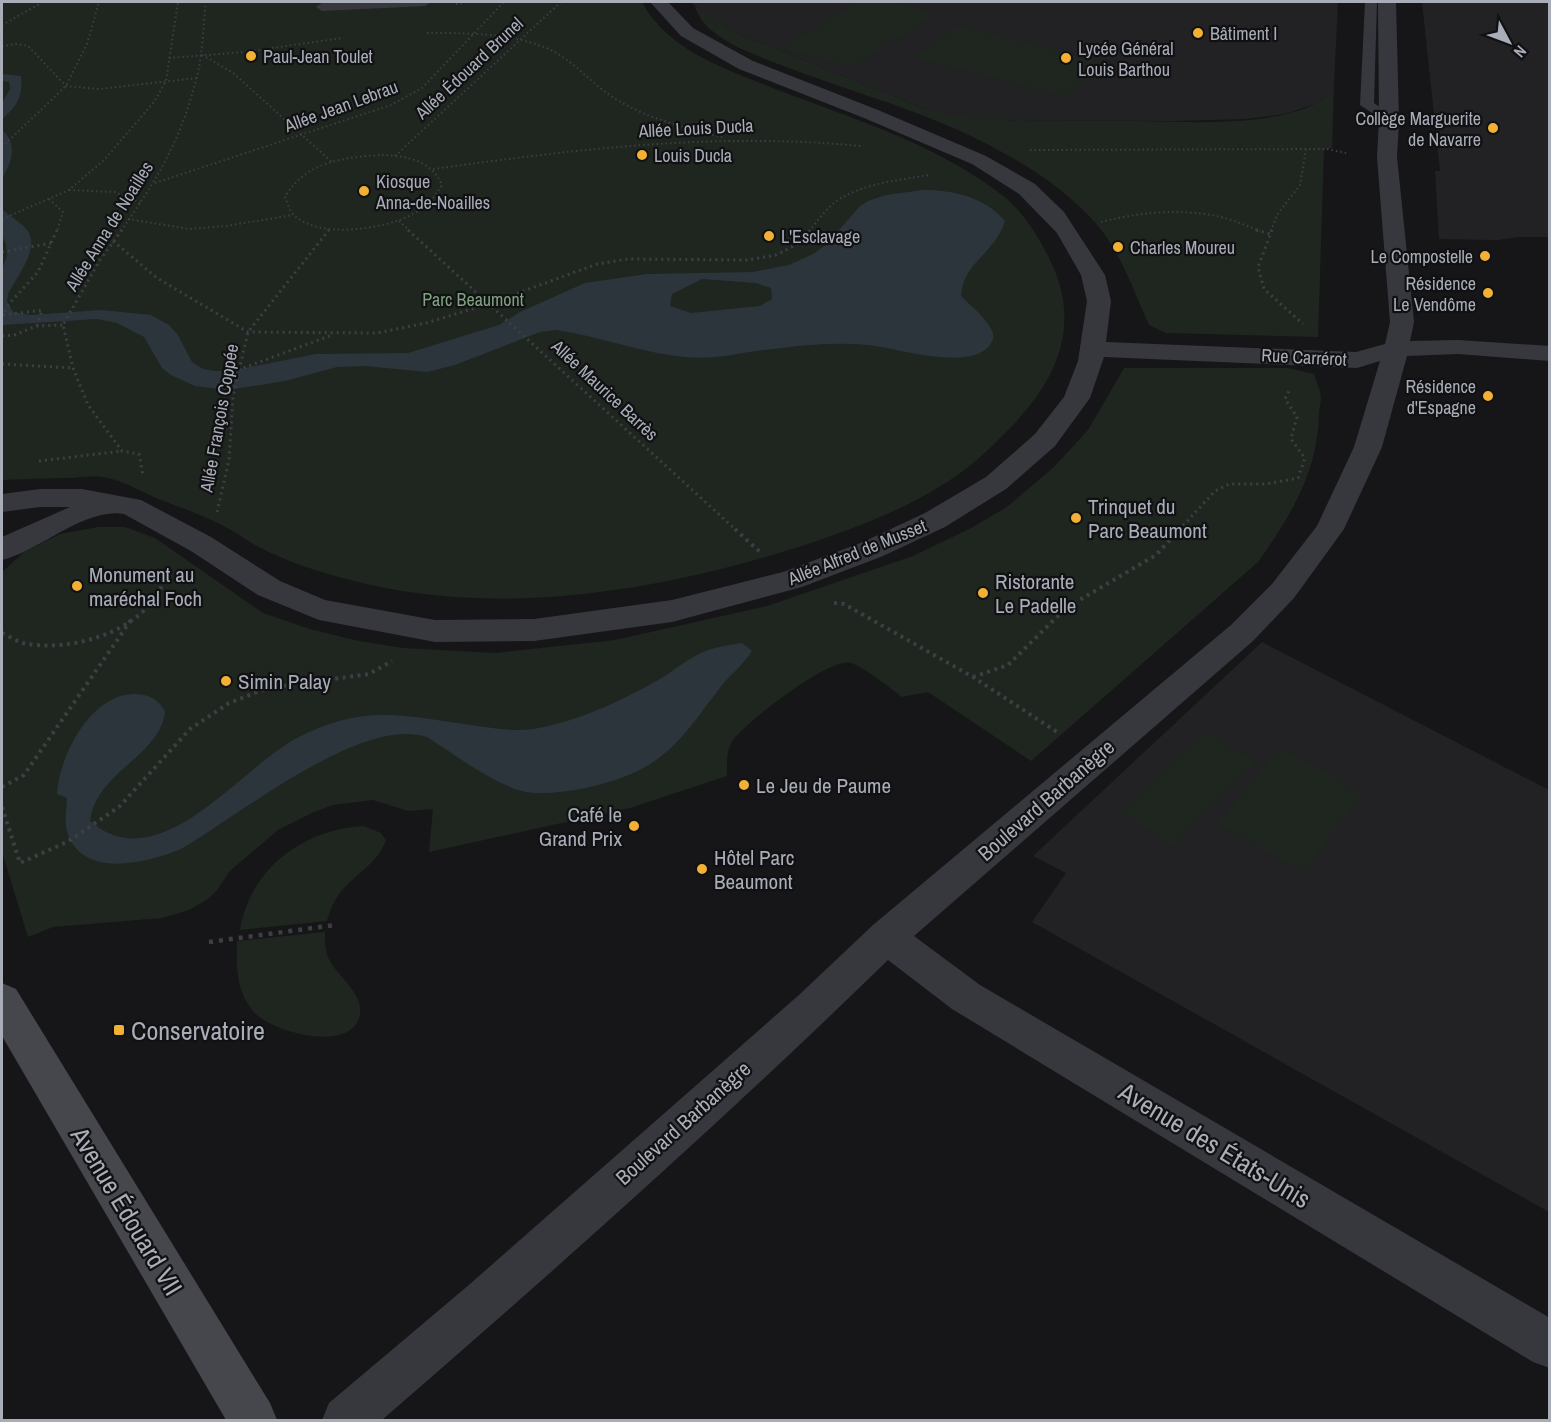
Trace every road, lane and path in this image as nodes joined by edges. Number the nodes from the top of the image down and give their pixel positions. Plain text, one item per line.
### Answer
1 (43, 2) edge
2 (99, 2) edge
3 (177, 2) edge
4 (206, 2) edge
5 (425, 2) edge
6 (504, 2) edge
7 (561, 2) edge
8 (659, 2) edge
9 (1371, 2) edge
10 (1387, 2) edge
11 (322, 7) dead end
12 (2, 26) edge
13 (420, 33) dead end
14 (471, 35) junction
15 (350, 37) dead end
16 (518, 40) junction
17 (2, 46) edge
18 (201, 55) junction
19 (169, 58) junction
20 (197, 78) junction
21 (166, 81) junction
22 (66, 86) junction
23 (1389, 120) junction
24 (304, 135) junction
25 (724, 138) junction
26 (2, 147) edge
27 (864, 147) dead end
28 (1306, 148) junction
29 (1028, 150) dead end
30 (1346, 153) dead end
31 (395, 156) junction
32 (332, 162) junction
33 (433, 169) junction
34 (930, 174) dead end
35 (155, 183) junction
36 (69, 190) junction
37 (49, 199) junction
38 (141, 203) junction
39 (292, 215) junction
40 (2, 219) edge
41 (127, 219) junction
42 (399, 221) junction
43 (330, 228) junction
44 (1067, 232) junction
45 (1270, 234) junction
46 (113, 241) junction
47 (52, 243) junction
48 (2, 252) edge
49 (488, 304) junction
50 (37, 326) junction
51 (63, 326) junction
52 (248, 332) junction
53 (334, 334) junction
54 (2, 336) edge
55 (1094, 349) junction
56 (1396, 349) junction
57 (1550, 354) edge
58 (1281, 355) junction
59 (2, 364) edge
60 (73, 368) junction
61 (238, 370) junction
62 (122, 451) junction
63 (38, 461) dead end
64 (2, 502) edge
65 (123, 505) junction
66 (218, 517) dead end
67 (2, 550) edge
68 (164, 562) dead end
69 (791, 580) junction
70 (131, 619) junction
71 (435, 631) junction
72 (2, 633) edge
73 (973, 677) junction
74 (1096, 757) junction
75 (2, 787) edge
76 (2, 807) edge
77 (335, 925) dead end
78 (886, 937) junction
79 (209, 942) dead end
80 (2, 1001) edge
81 (1550, 1345) edge
82 (253, 1420) edge
83 (346, 1420) edge

1 - 12 path
2 - 22 path
3 - 19 path
4 - 18 path, Allée Anna de Noailles
5 - 11 lane
6 - 14 path, Allée Jean Lebrau
7 - 16 path, Allée Édouard Brunel
8 - 44 street, Allée Alfred de Musset
9 - 23 lane
10 - 23 street, Boulevard Barbanègre
13 - 14 path
14 - 16 path
14 - 24 path, Allée Jean Lebrau
15 - 18 path
16 - 25 path
16 - 31 path, Allée Édouard Brunel
17 - 22 path
18 - 19 path
18 - 20 path, Allée Anna de Noailles
18 - 24 path
19 - 21 path
20 - 21 path
20 - 35 path, Allée Anna de Noailles
21 - 22 path
21 - 36 path
22 - 26 path
23 - 56 street, Boulevard Barbanègre
24 - 32 path
24 - 35 path, Allée Jean Lebrau
25 - 27 path, Allée Louis Ducla
25 - 33 path, Allée Louis Ducla
28 - 29 path
28 - 30 path
28 - 45 path
31 - 32 path
31 - 33 path
32 - 39 path
33 - 42 path
34 - 49 path
35 - 38 path, Allée Anna de Noailles
36 - 37 path
36 - 38 path
37 - 40 path
37 - 47 path
38 - 41 path, Allée Anna de Noailles
39 - 41 path
39 - 43 path
41 - 46 path, Allée Anna de Noailles
42 - 43 path
42 - 49 path, Allée Maurice Barrès
43 - 52 path, Allée François Coppée
44 - 45 path
44 - 55 street, Allée Alfred de Musset
45 - 58 path
46 - 51 path, Allée Anna de Noailles
46 - 52 path
47 - 48 path
47 - 50 path
49 - 53 path
49 - 69 path, Allée Maurice Barrès
50 - 51 path
50 - 54 path
51 - 60 path
52 - 53 path
52 - 61 path, Allée François Coppée
53 - 61 path
55 - 58 street, Rue Carrérot
55 - 69 street, Allée Alfred de Musset
56 - 57 street, Rue Carrérot
56 - 58 street, Rue Carrérot
56 - 74 street, Boulevard Barbanègre
58 - 73 path
59 - 60 path
60 - 62 path
61 - 66 path, Allée François Coppée
62 - 63 path
62 - 65 path
64 - 65 street, Allée Alfred de Musset
65 - 67 street
65 - 71 street, Allée Alfred de Musset
68 - 70 path
69 - 71 street, Allée Alfred de Musset
69 - 73 path, Allée Maurice Barrès
70 - 72 path
70 - 75 path
71 - 76 path
73 - 74 path, Allée Maurice Barrès
74 - 78 street, Boulevard Barbanègre
77 - 79 path
78 - 81 street, Avenue des États-Unis
78 - 83 street, Boulevard Barbanègre
80 - 82 main road, Avenue Édouard VII

